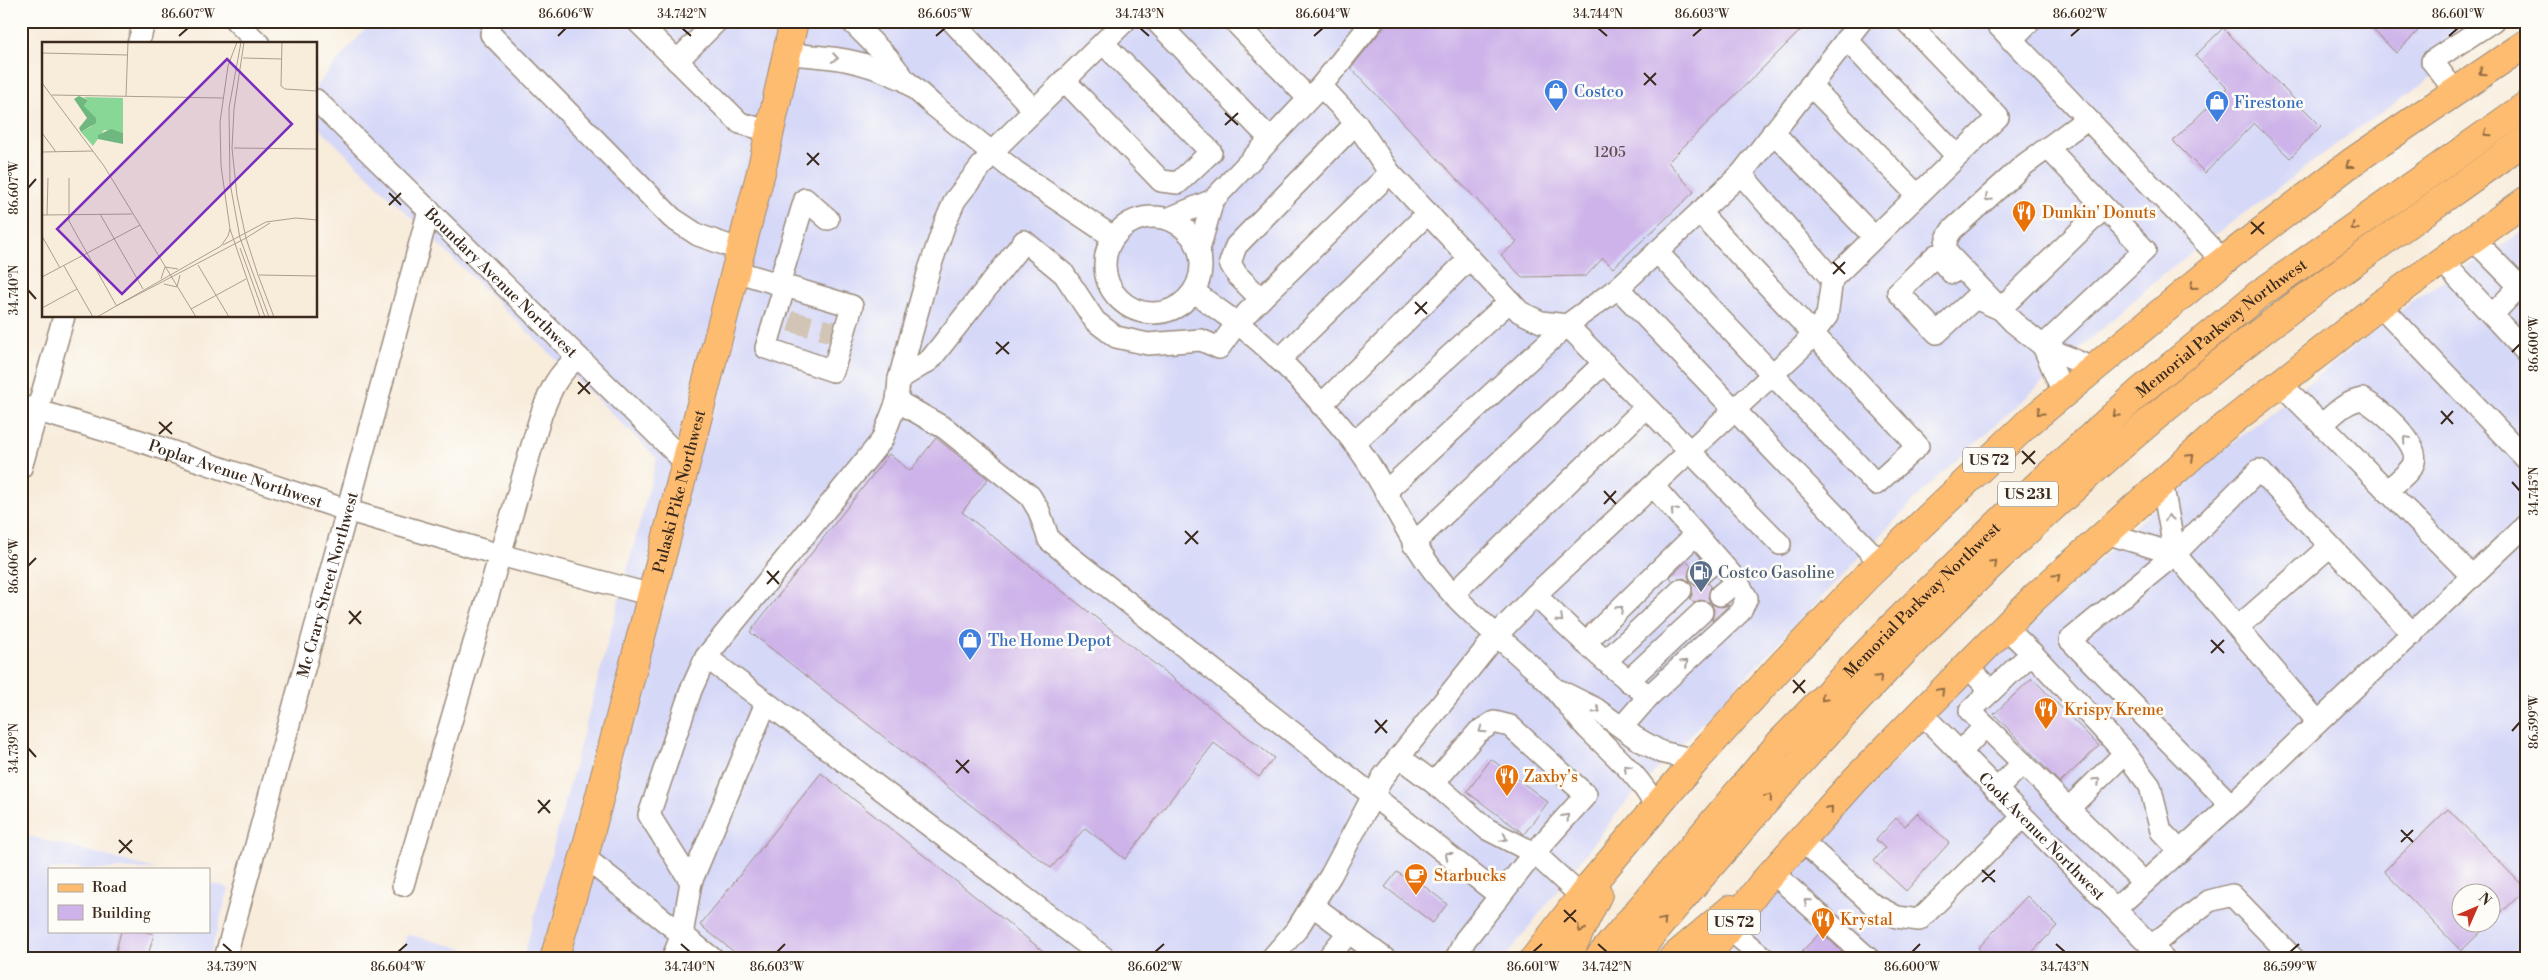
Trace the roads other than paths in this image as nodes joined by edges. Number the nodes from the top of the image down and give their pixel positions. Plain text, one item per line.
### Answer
1 (145, 21) edge
2 (236, 21) edge
3 (636, 21) edge
4 (717, 21) edge
5 (794, 21) edge
6 (851, 21) edge
7 (952, 21) edge
8 (1125, 21) edge
9 (1156, 21) edge
10 (1234, 21) edge
11 (1373, 21) edge
12 (1860, 21) edge
13 (1906, 21) edge
14 (1994, 21) edge
15 (2030, 21) edge
16 (2480, 24) edge
17 (491, 34) dead end
18 (1846, 39) junction
19 (2012, 40) junction
20 (139, 42) edge
21 (257, 42) edge
22 (1103, 43) junction
23 (2525, 43) edge
24 (787, 54) junction
25 (677, 61) junction
26 (905, 80) junction
27 (1064, 80) junction
28 (1810, 85) junction
29 (2455, 90) junction
30 (1315, 92) junction
31 (318, 102) edge
32 (2527, 106) edge
33 (1034, 110) junction
34 (2087, 119) junction
35 (1356, 123) junction
36 (769, 131) junction
37 (1773, 132) junction
38 (1270, 138) junction
39 (2527, 139) edge
40 (2049, 149) junction
41 (993, 151) junction
42 (1957, 156) junction
43 (1390, 173) junction
44 (1741, 174) junction
45 (1917, 196) junction
46 (1213, 200) junction
47 (2527, 200) edge
48 (2104, 208) junction
49 (429, 210) junction
50 (1700, 212) junction
51 (1428, 213) junction
52 (828, 219) dead end
53 (1167, 219) junction
54 (1113, 237) junction
55 (1874, 237) junction
56 (2472, 239) junction
57 (1198, 249) junction
58 (1657, 252) junction
59 (1470, 259) junction
60 (738, 260) junction
61 (2442, 260) junction
62 (2223, 261) junction
63 (1832, 279) junction
64 (782, 284) junction
65 (1618, 288) junction
66 (1194, 291) junction
67 (2523, 291) edge
68 (1118, 298) junction
69 (1975, 298) dead end
70 (1261, 299) junction
71 (1510, 301) junction
72 (2380, 304) junction
73 (2000, 309) junction
74 (2493, 314) junction
75 (63, 318) edge
76 (1095, 321) junction
77 (1237, 323) junction
78 (1566, 325) junction
79 (1812, 334) junction
80 (2043, 346) junction
81 (2527, 353) edge
82 (578, 357) junction
83 (1279, 360) junction
84 (1604, 364) junction
85 (2092, 368) junction
86 (1771, 375) junction
87 (899, 379) junction
88 (2280, 383) junction
89 (2063, 392) junction
90 (897, 401) junction
91 (1321, 405) junction
92 (1646, 407) junction
93 (29, 409) edge
94 (1734, 410) junction
95 (2322, 425) junction
96 (1354, 443) junction
97 (1689, 452) junction
98 (2527, 460) edge
99 (686, 463) junction
100 (21, 468) edge
101 (2162, 482) junction
102 (1652, 486) junction
103 (2388, 491) junction
104 (1385, 492) junction
105 (346, 510) junction
106 (2527, 524) edge
107 (2106, 533) junction
108 (1695, 535) junction
109 (1413, 544) junction
110 (1780, 544) dead end
111 (2330, 546) junction
112 (2175, 554) junction
113 (500, 555) junction
114 (1717, 560) junction
115 (1881, 563) junction
116 (1700, 574) dead end
117 (2473, 577) junction
118 (1737, 581) junction
119 (1681, 590) dead end
120 (1452, 594) junction
121 (652, 595) junction
122 (1535, 595) junction
123 (1720, 596) dead end
124 (1702, 612) dead end
125 (2005, 627) junction
126 (2238, 627) junction
127 (2413, 634) junction
128 (1496, 636) junction
129 (1585, 643) junction
130 (706, 657) junction
131 (2036, 657) junction
132 (1606, 661) junction
133 (1967, 666) junction
134 (1628, 681) junction
135 (1553, 687) junction
136 (1991, 691) junction
137 (1649, 696) junction
138 (766, 704) junction
139 (1920, 712) junction
140 (2318, 722) junction
141 (1985, 726) junction
142 (1622, 727) junction
143 (1960, 753) junction
144 (2123, 756) junction
145 (1399, 757) junction
146 (1696, 760) junction
147 (2023, 763) junction
148 (1434, 783) junction
149 (1996, 790) junction
150 (1373, 796) junction
151 (2231, 805) junction
152 (1656, 808) junction
153 (2069, 808) junction
154 (2023, 817) junction
155 (1802, 840) junction
156 (2180, 851) junction
157 (1534, 853) junction
158 (1616, 854) junction
159 (584, 857) junction
160 (1767, 878) junction
161 (692, 882) junction
162 (2144, 883) junction
163 (403, 885) dead end
164 (1500, 896) junction
165 (1581, 896) junction
166 (1312, 905) junction
167 (2114, 909) junction
168 (1728, 929) junction
169 (1349, 932) junction
170 (682, 935) junction
171 (2158, 952) edge
172 (225, 959) edge
173 (554, 959) edge
174 (672, 959) edge
175 (713, 959) edge
176 (1106, 959) edge
177 (1270, 959) edge
178 (1327, 959) edge
179 (1385, 959) edge
180 (1456, 959) edge
181 (1534, 959) edge
182 (1566, 959) edge
183 (1598, 959) edge
184 (1632, 959) edge
185 (1672, 959) edge
186 (1705, 959) edge
187 (1765, 959) edge
188 (1869, 959) edge
189 (2294, 959) edge

1 - 20 street
2 - 21 street
3 - 25 street
4 - 25 street
5 - 24 main road, Pulaski Pike Northwest
6 - 26 street
7 - 33 street
8 - 22 street
9 - 38 street
10 - 30 street
11 - 30 street
12 - 18 street
13 - 42 street
14 - 19 street
15 - 19 street
16 - 29 street
17 - 60 street
18 - 28 street
18 - 42 street
19 - 34 street
22 - 27 street
22 - 27 street
23 -> 29 main road, US 72
24 -> 26 street
24 - 36 main road, Pulaski Pike Northwest
25 - 36 street
26 - 41 street
27 - 33 street
28 - 37 street
28 - 45 street
29 -> 62 main road, US 72
30 - 35 street
30 - 38 street
31 - 49 street, Boundary Avenue Northwest
32 -> 183 main road, Memorial Parkway Northwest / US 231
33 - 41 street
34 - 40 street
34 - 62 street
35 - 43 street
35 - 70 street
36 - 60 main road, Pulaski Pike Northwest
37 - 44 street
37 - 55 street
38 - 46 street
184 -> 39 main road, Memorial Parkway Northwest / US 231
40 - 48 street
40 -> 73 street
41 - 54 street
41 - 87 street
42 - 45 street
43 - 51 street
43 - 70 street
44 - 50 street
44 - 63 street
45 - 55 street
46 - 53 street
46 - 57 street
47 - 56 main road, US 72
48 - 73 street
48 - 80 street
49 - 82 street, Boundary Avenue Northwest
49 - 105 street, Mc Crary Street Northwest
50 - 58 street
50 - 79 street
51 - 59 street
51 - 83 street
52 - 64 street
53 - 54 street
53 - 57 street
54 - 68 street
55 - 63 street
56 - 61 main road, US 72
56 - 67 street
57 - 66 street
58 - 65 street
58 - 86 street
59 - 71 street
59 - 91 street
60 - 64 street
60 - 99 main road, Pulaski Pike Northwest
61 - 72 main road, US 72
61 - 74 street
62 -> 85 main road, US 72
63 - 79 street
64 - 64 street
65 - 78 street
65 - 94 street
66 - 68 street
66 - 77 street
67 - 74 street
68 - 76 street
69 - 73 street
70 - 77 street
71 - 78 street
71 - 96 street
72 - 88 main road, US 72
72 - 98 street
73 - 80 street
74 - 81 street
75 - 93 street
76 - 77 street
76 - 87 street
77 - 83 street
78 - 84 street
78 - 104 street
79 - 86 street
79 - 86 street
80 - 85 street
80 - 89 street
82 - 99 street, Boundary Avenue Northwest
82 - 113 street
83 - 91 street
84 - 92 street
84 - 109 street
85 - 89 main road, US 72
86 - 94 street
87 - 90 street
88 - 95 street
101 -> 88 main road, US 72
89 -> 115 main road, US 72
90 - 130 street
90 - 150 street
91 - 96 street
92 - 97 street
92 - 120 street
93 - 100 street
93 - 105 street, Poplar Avenue Northwest
94 - 97 street
94 - 115 street
95 - 103 street
103 -> 95 street
96 - 104 street
97 - 102 street
97 - 110 street
99 - 121 main road, Pulaski Pike Northwest
101 - 107 main road, US 72
112 -> 101 street
108 -> 102 street
102 - 122 street
103 - 117 street
104 - 109 street
105 - 113 street, Poplar Avenue Northwest
105 - 172 street, Mc Crary Street Northwest
106 - 117 street
107 - 112 street
125 -> 107 main road, US 72
108 - 114 street
129 -> 108 street
109 - 120 street
111 - 112 street
111 - 126 street
111 - 127 street
112 - 126 street
112 - 151 street
113 - 121 street, Poplar Avenue Northwest
113 - 163 street
114 - 116 street
114 - 118 street
115 - 146 main road, US 72
117 - 127 street
118 - 123 street
137 -> 118 street
119 - 132 street
120 - 128 street
121 - 159 main road, Pulaski Pike Northwest
122 - 128 street
122 -> 129 street
124 - 134 street
125 - 131 street
125 - 133 main road, US 72
126 - 140 street
127 - 140 street
128 - 135 street
128 - 145 street
129 - 132 street
130 - 138 street
130 - 161 street
131 - 136 street
131 - 144 street
132 - 134 street
133 - 136 street
139 -> 133 main road, US 72
134 - 137 street
135 -> 142 street
152 -> 135 street
136 - 141 street
137 - 142 street
138 - 161 street
138 - 176 street
139 - 143 street, Cook Avenue Northwest
155 -> 139 main road, US 72
140 - 151 street
141 - 143 street
141 - 147 street
142 - 146 street
143 - 149 street, Cook Avenue Northwest
153 -> 144 street
144 - 156 street
145 - 148 street
145 - 150 street
146 - 152 main road, US 72
147 - 149 street
147 - 153 street
148 -> 157 street
157 -> 148 street
149 - 154 street, Cook Avenue Northwest
164 -> 150 street
150 - 166 street
151 - 156 street
152 - 158 main road, US 72
153 - 162 street
154 - 155 street
154 - 167 street, Cook Avenue Northwest
155 - 160 main road, US 72
156 - 162 street
157 - 164 street
157 - 165 street
158 - 165 main road, US 72
158 -> 182 main road
159 - 170 street
159 - 173 main road, Pulaski Pike Northwest
160 - 168 main road, US 72
160 - 185 main road
188 -> 160 street
161 - 170 street
162 - 167 street
164 - 180 street
165 - 181 main road, US 72
166 - 169 street
166 - 177 street
167 - 171 street, Cook Avenue Northwest
168 - 186 main road, US 72
168 - 187 street
169 - 178 street
169 - 179 street
170 - 174 street
170 - 175 street
171 - 189 street

